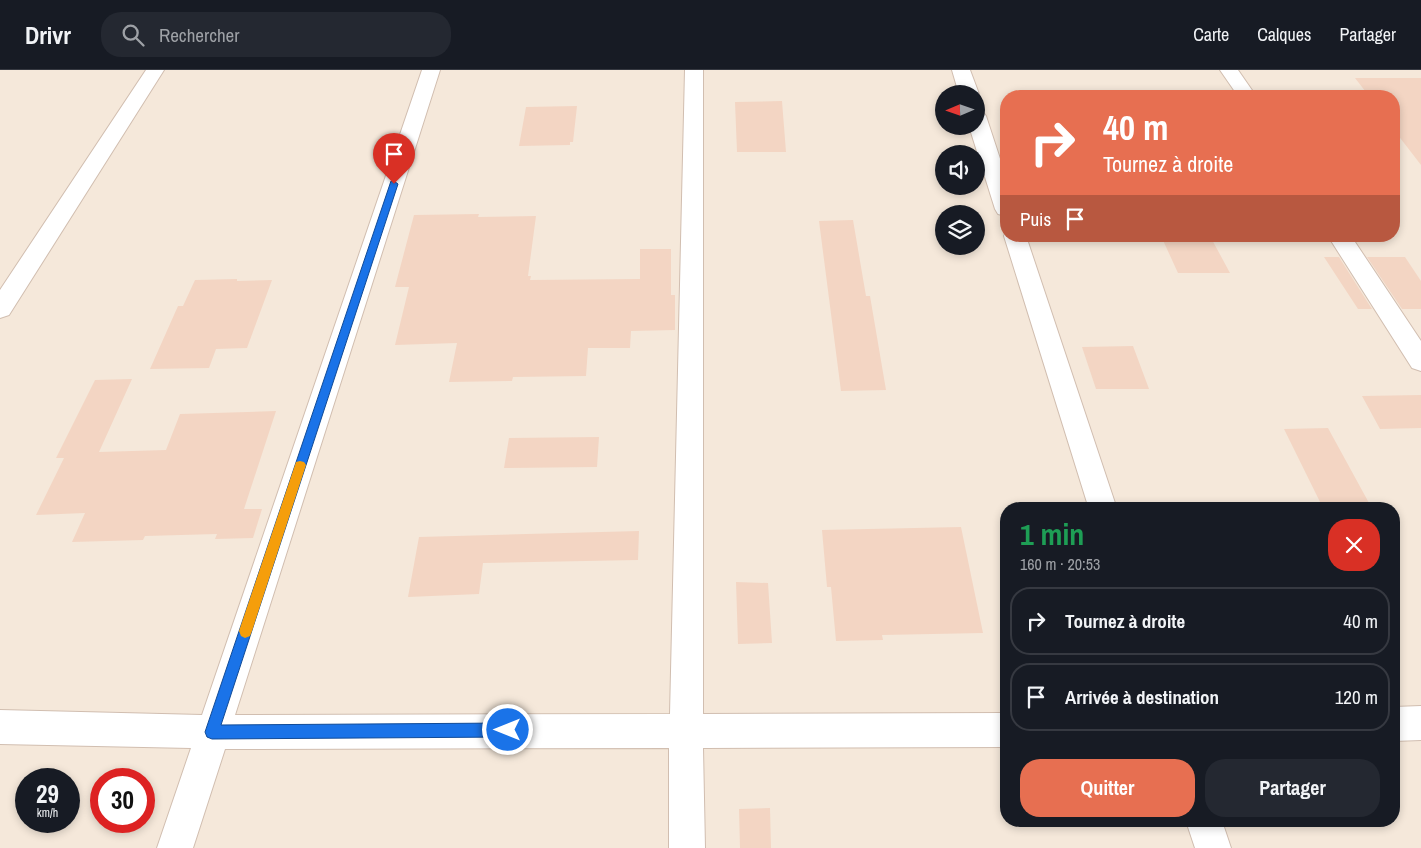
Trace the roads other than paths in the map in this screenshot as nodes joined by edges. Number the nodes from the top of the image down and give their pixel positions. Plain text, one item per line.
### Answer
1 (156, 70) edge
2 (432, 70) edge
3 (694, 70) edge
4 (961, 70) edge
5 (1229, 70) edge
6 (966, 85) edge
7 (1243, 90) edge
8 (982, 135) edge
9 (1000, 190) edge
10 (1017, 242) edge
11 (1343, 242) edge
12 (0, 309) edge
13 (1421, 361) edge
14 (1101, 502) edge
15 (1421, 723) edge
16 (1400, 724) edge
17 (0, 727) edge
18 (686, 730) junction
19 (1000, 730) edge
20 (212, 732) junction
21 (1206, 827) edge
22 (175, 848) edge
23 (687, 848) edge
24 (1213, 848) edge

1 - 12 street
2 - 20 street
3 - 18 street
4 - 6 street
5 - 7 street
8 - 9 street
10 - 14 street
11 - 13 street
15 - 16 street
17 - 20 street
18 - 19 street
18 - 20 street
18 - 23 street
20 - 22 street
21 - 24 street

